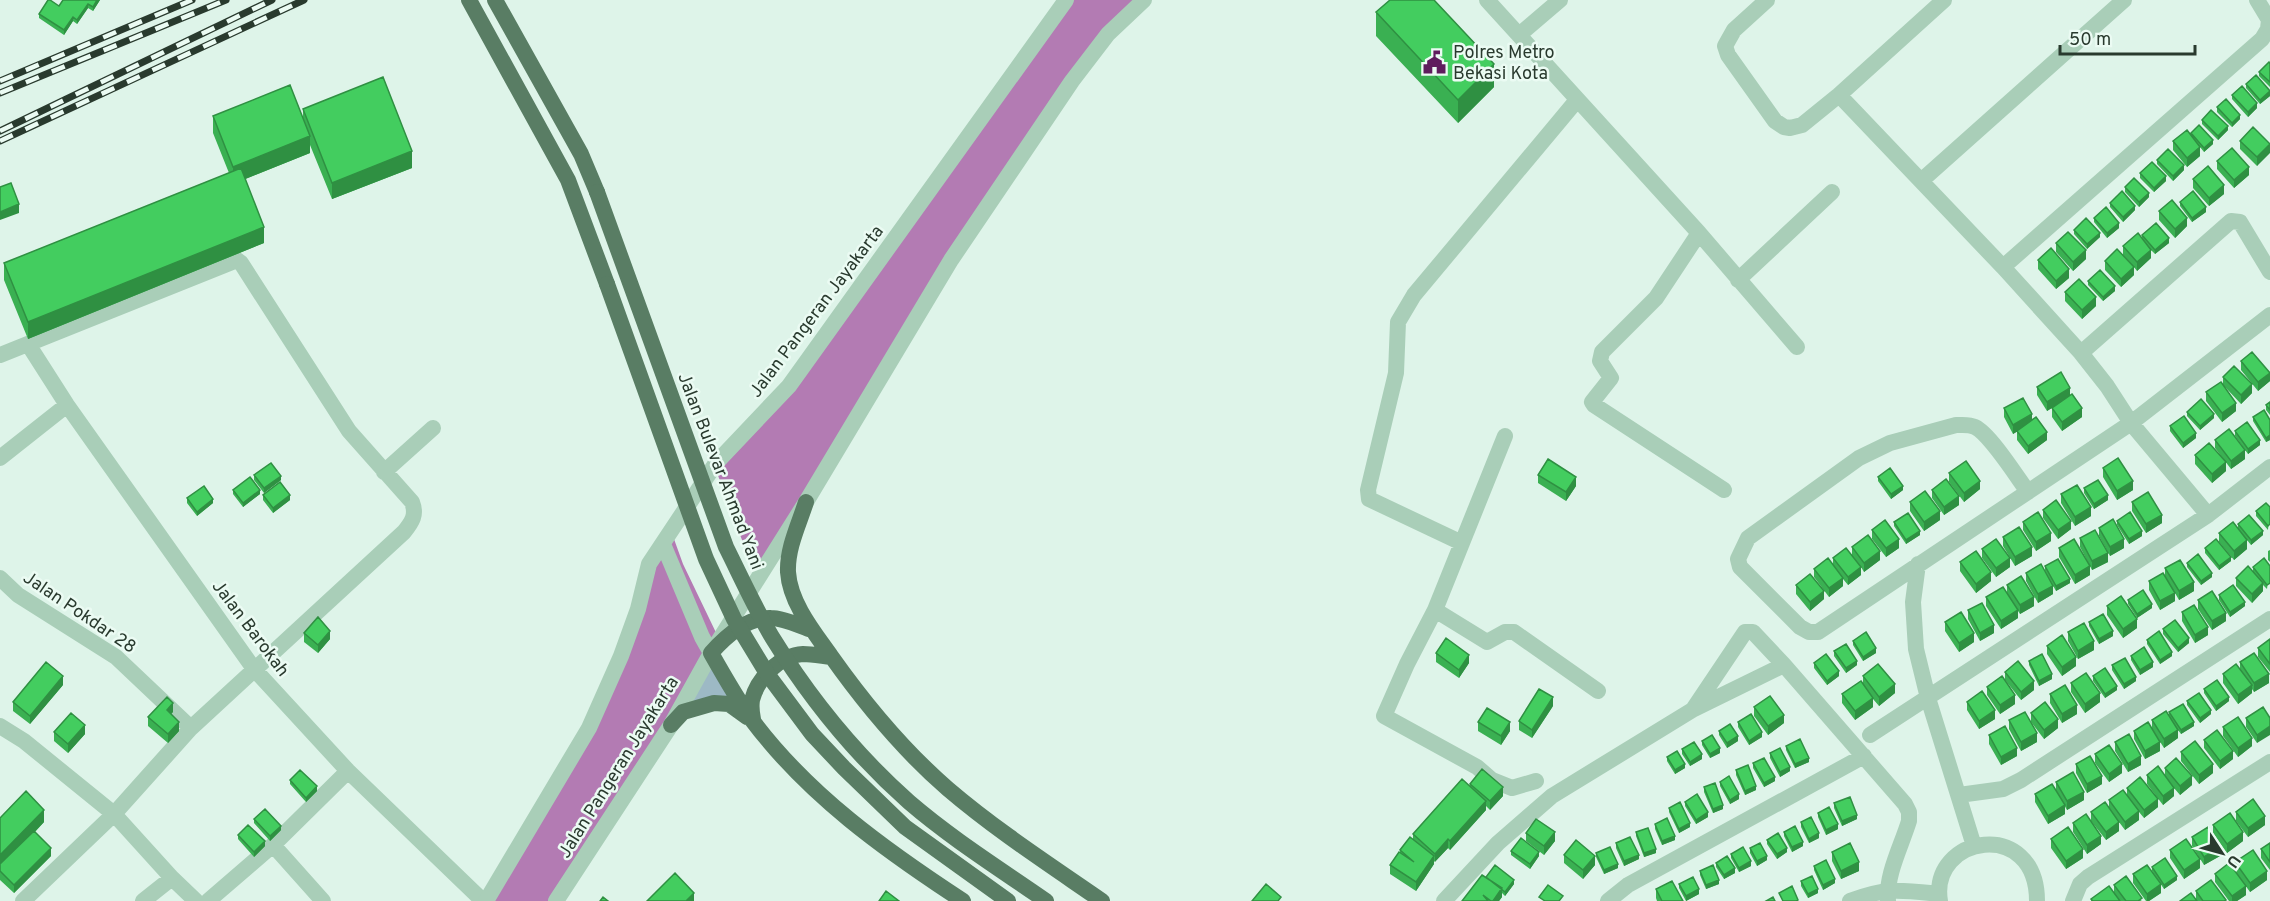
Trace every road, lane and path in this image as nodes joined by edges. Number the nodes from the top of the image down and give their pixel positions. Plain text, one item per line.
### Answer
1 (470, 0) edge
2 (495, 0) edge
3 (1066, 0) edge
4 (1144, 0) edge
5 (1487, 0) edge
6 (1560, 0) edge
7 (1767, 0) edge
8 (1944, 0) edge
9 (2124, 0) edge
10 (2257, 0) edge
11 (1519, 34) junction
12 (1839, 95) junction
13 (1577, 99) junction
14 (1921, 181) junction
15 (1832, 192) dead end
16 (1699, 233) junction
17 (2003, 267) junction
18 (2270, 272) edge
19 (1738, 280) junction
20 (2270, 315) edge
21 (28, 344) junction
22 (1797, 347) dead end
23 (2081, 353) junction
24 (0, 355) edge
25 (67, 405) junction
26 (2131, 423) junction
27 (433, 428) dead end
28 (1505, 436) dead end
29 (0, 458) edge
30 (2270, 467) edge
31 (384, 472) junction
32 (1724, 490) dead end
33 (2028, 492) junction
34 (806, 502) junction
35 (2208, 515) junction
36 (1462, 543) junction
37 (663, 544) junction
38 (1918, 564) junction
39 (0, 578) edge
40 (1435, 609) junction
41 (2270, 619) edge
42 (812, 630) junction
43 (711, 653) junction
44 (831, 657) junction
45 (1784, 665) junction
46 (254, 669) junction
47 (1598, 691) dead end
48 (1928, 698) junction
49 (1694, 709) junction
50 (753, 720) junction
51 (671, 724) junction
52 (0, 726) edge
53 (191, 728) junction
54 (1870, 735) dead end
55 (1864, 756) junction
56 (2270, 762) edge
57 (348, 771) junction
58 (1536, 781) dead end
59 (1959, 795) junction
60 (114, 813) junction
61 (273, 845) junction
62 (1974, 846) junction
63 (172, 878) junction
64 (1628, 885) junction
65 (1887, 895) edge
66 (1939, 897) edge
67 (23, 901) edge
68 (144, 901) edge
69 (196, 901) edge
70 (208, 901) edge
71 (323, 901) edge
72 (484, 901) edge
73 (556, 901) edge
74 (963, 901) edge
75 (1008, 901) edge
76 (1046, 901) edge
77 (1102, 901) edge
78 (1444, 901) edge
79 (1608, 901) edge
80 (1634, 901) edge
81 (1850, 901) edge
82 (2037, 901) edge
83 (2073, 901) edge

1 - 75 main road, bridge
2 - 76 main road, Jalan Bulevar Ahmad Yani, bridge
3 - 37 street, Jalan Pangeran Jayakarta
4 - 34 street, Jalan Pangeran Jayakarta
5 - 11 street
6 - 11 street
7 - 12 street
8 - 12 street
9 - 14 street
10 - 17 street
11 - 13 street
12 - 14 street
13 - 16 street
13 - 36 street
14 - 17 street
15 - 19 street
16 - 19 street
16 - 32 street
17 - 23 street
18 - 23 street
19 - 22 street
20 - 26 street
21 - 24 street
21 - 25 street, Jalan Barokah
21 - 31 street
23 - 26 street
25 - 29 street
25 - 46 street, Jalan Barokah
26 - 33 street
26 - 35 street
27 - 31 street
28 - 36 street
30 - 35 street
31 - 46 street
33 - 38 street
33 - 38 street
34 - 42 main road
34 - 43 street, Jalan Pangeran Jayakarta
35 - 48 street
36 - 40 street
37 - 43 street
37 - 72 street, Jalan Pangeran Jayakarta
38 - 48 street
39 - 53 street, Jalan Pokdar 28
40 - 47 street
40 - 58 street
41 - 59 street
42 - 43 main road
42 - 44 main road
43 - 50 main road
43 - 51 street, Jalan Pangeran Jayakarta
44 - 50 main road
44 - 77 main road
45 - 49 street
45 - 49 street
45 - 55 street
46 - 53 street
46 - 57 street, Jalan Barokah
48 - 54 street
48 - 59 street
49 - 78 street
50 - 51 main road
50 - 74 main road
51 - 73 street, Jalan Pangeran Jayakarta
52 - 60 street
53 - 60 street
55 - 64 street
55 - 65 street
56 - 83 street
57 - 61 street
57 - 72 street, Jalan Barokah
59 - 62 street
60 - 63 street
60 - 67 street
61 - 70 street
61 - 71 street
62 - 66 street
62 - 82 street
63 - 68 street
63 - 69 street
64 - 79 street
64 - 80 street
65 - 66 street
65 - 81 street

